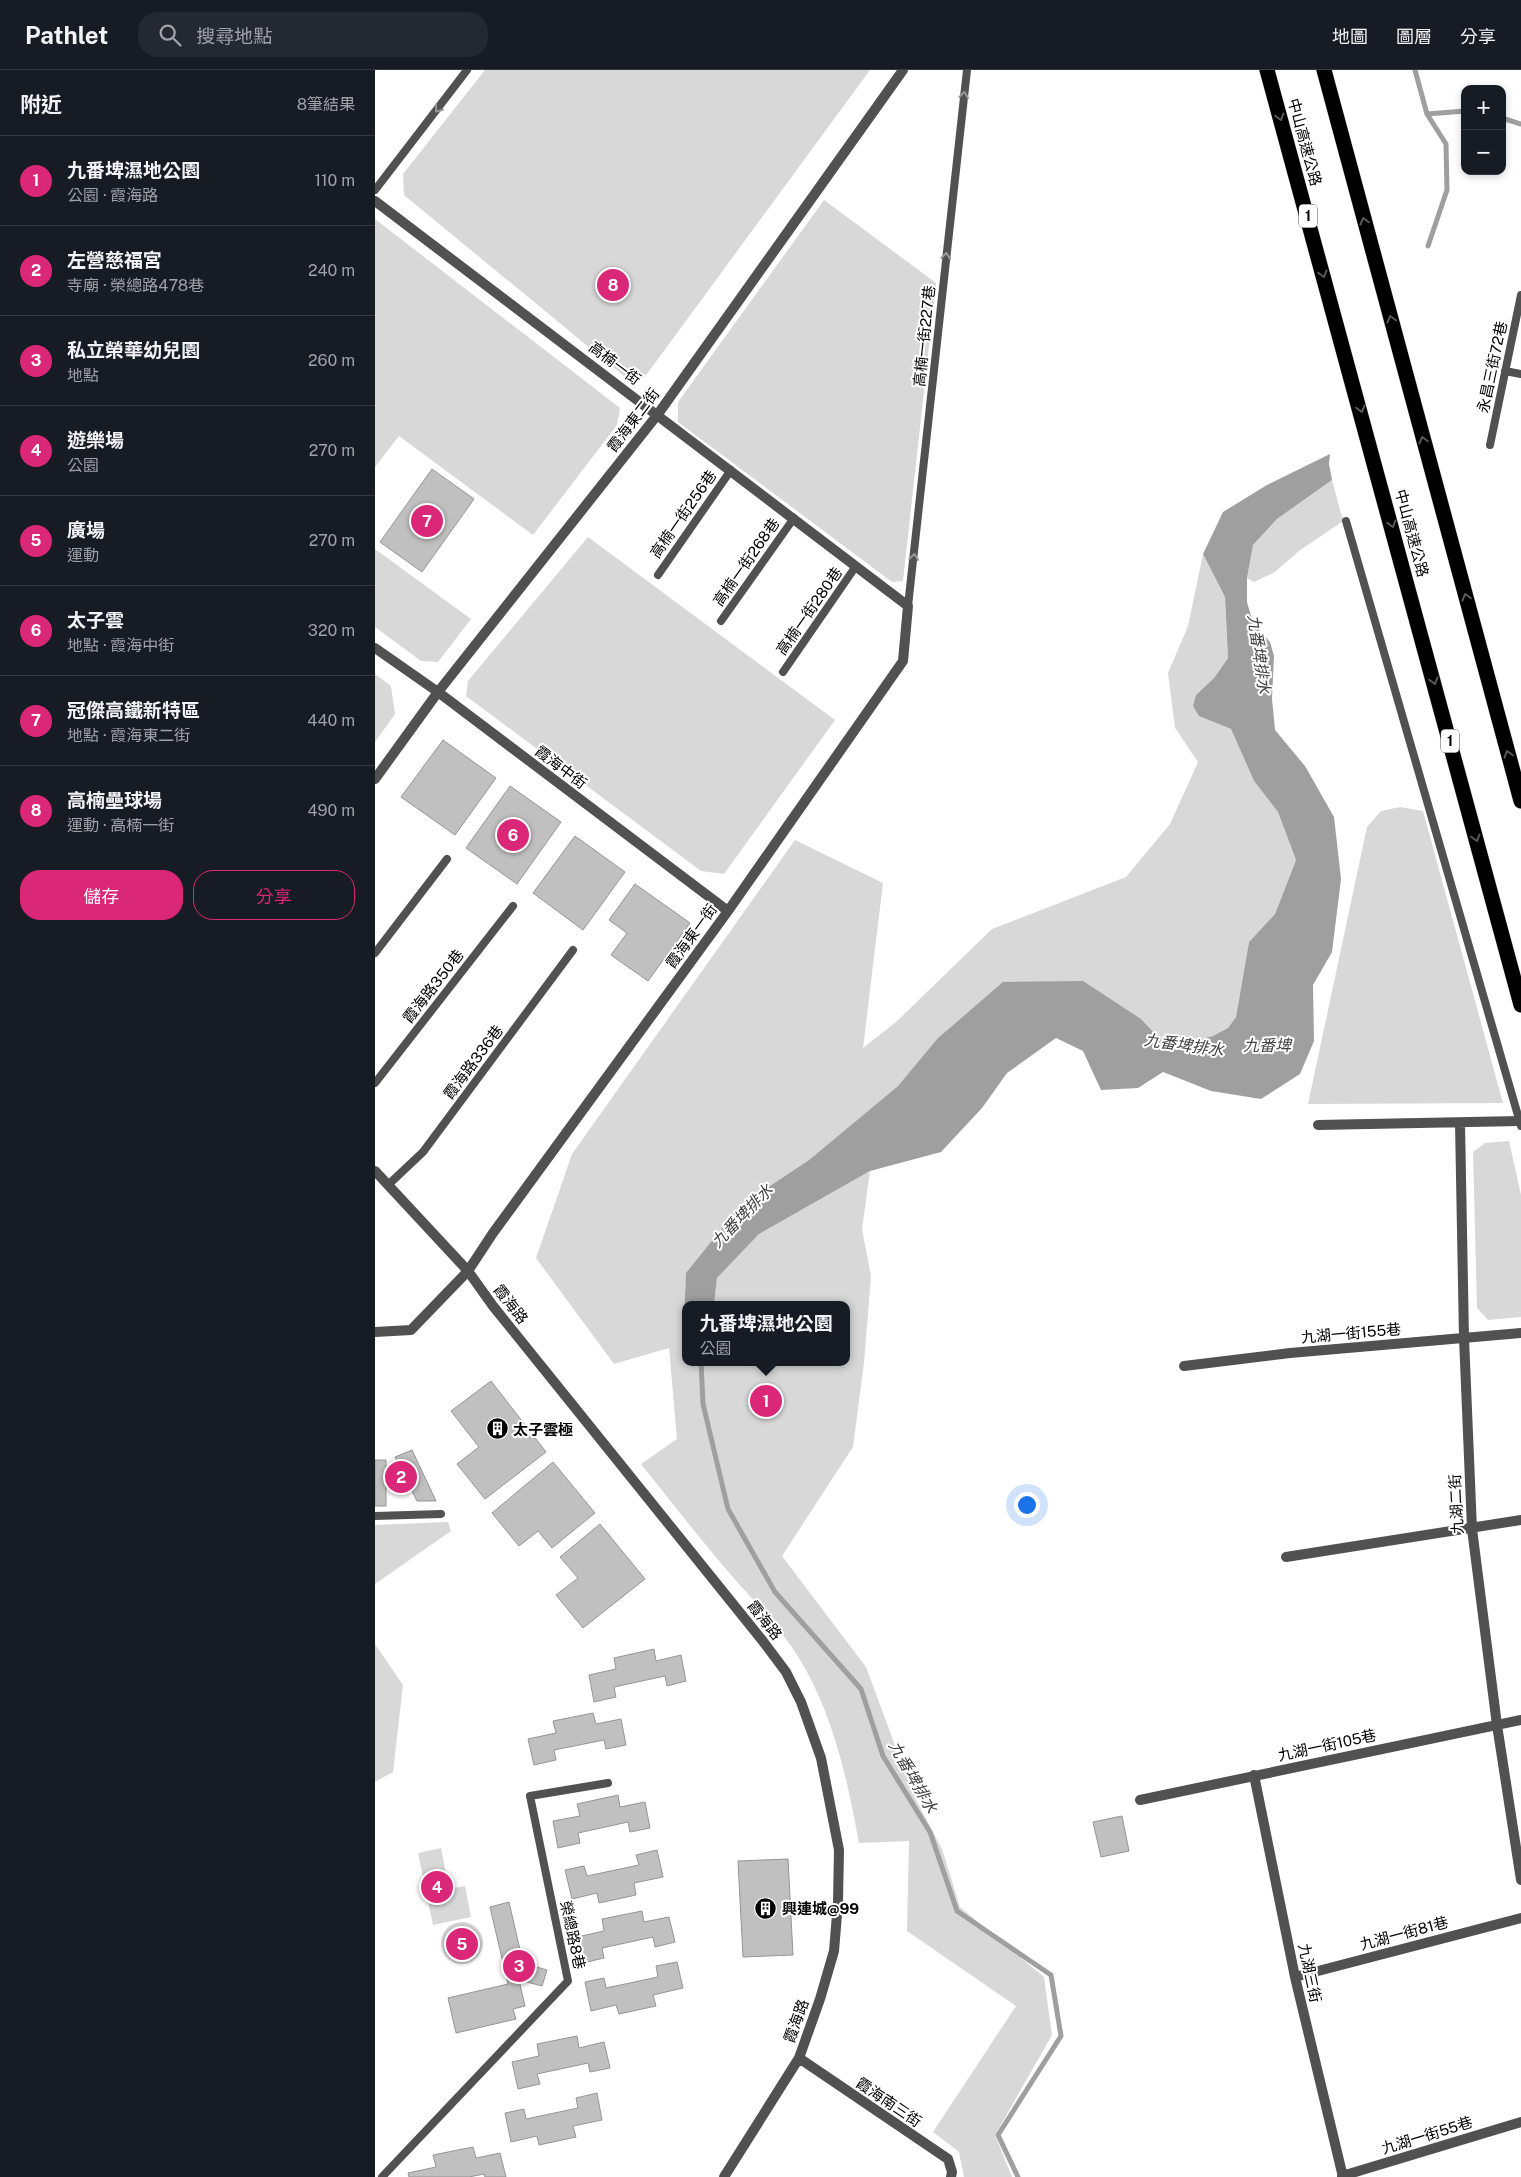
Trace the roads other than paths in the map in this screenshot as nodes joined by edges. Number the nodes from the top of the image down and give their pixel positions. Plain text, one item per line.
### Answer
1 (467, 70) edge
2 (903, 70) edge
3 (967, 70) edge
4 (1267, 70) edge
5 (1324, 70) edge
6 (375, 190) edge
7 (375, 201) edge
8 (1521, 295) edge
9 (1505, 371) junction
10 (1521, 374) edge
11 (658, 414) junction
12 (1490, 445) dead end
13 (731, 470) junction
14 (794, 518) junction
15 (1346, 521) dead end
16 (857, 566) junction
17 (658, 575) dead end
18 (908, 606) junction
19 (721, 622) dead end
20 (375, 648) edge
21 (783, 672) dead end
22 (438, 692) junction
23 (375, 779) edge
24 (1521, 801) edge
25 (447, 859) dead end
26 (513, 906) dead end
27 (728, 911) junction
28 (573, 950) dead end
29 (375, 953) edge
30 (1521, 1005) edge
31 (375, 1083) edge
32 (1460, 1122) junction
33 (1521, 1124) edge
34 (1318, 1125) dead end
35 (375, 1171) edge
36 (388, 1185) junction
37 (468, 1271) junction
38 (375, 1332) edge
39 (1521, 1333) edge
40 (1464, 1338) junction
41 (1184, 1366) dead end
42 (441, 1514) dead end
43 (375, 1516) edge
44 (1521, 1520) edge
45 (1472, 1529) junction
46 (1286, 1557) dead end
47 (1521, 1720) edge
48 (1497, 1724) junction
49 (1254, 1775) junction
50 (608, 1783) dead end
51 (1140, 1800) dead end
52 (1521, 1880) edge
53 (1521, 1918) edge
54 (1295, 1977) junction
55 (799, 2058) junction
56 (1521, 2122) edge
57 (382, 2177) edge
58 (724, 2177) edge
59 (951, 2177) edge
60 (1342, 2177) edge

1 -> 6 lane
2 - 11 street, 霞海東二街
18 -> 3 lane, 高楠一街227巷
4 -> 30 highway, 中山高速公路 / 1
24 -> 5 highway
7 - 11 street, 高楠一街
8 - 9 lane, 永昌三街72巷
9 - 10 lane
9 - 12 lane, 永昌三街72巷
11 - 13 street, 高楠一街
11 - 22 street, 霞海東二街
13 - 14 street, 高楠一街
13 - 17 lane, 高楠一街256巷
14 - 16 street, 高楠一街
14 - 19 lane, 高楠一街268巷
15 - 33 lane
16 - 18 street, 高楠一街
16 - 21 lane, 高楠一街280巷
18 - 27 street, 霞海東一街
20 - 22 street, 霞海中街
22 - 23 street, 霞海東二街
22 - 27 street, 霞海中街
25 - 29 lane
26 - 31 lane, 霞海路350巷
27 - 37 street, 霞海東一街
28 - 36 lane, 霞海路336巷
32 - 33 street
32 - 34 street
32 - 40 street, 九湖二街
35 - 36 street, 霞海路
36 - 37 street, 霞海路
37 - 38 street, 霞海東一街
37 - 55 street, 霞海路
39 - 40 street, 九湖一街155巷
40 - 41 street, 九湖一街155巷
40 - 45 street, 九湖二街
42 - 43 lane
44 - 45 street
45 - 46 street
45 - 48 street, 九湖二街
47 - 48 street, 九湖一街105巷
48 - 49 street, 九湖一街105巷
48 - 52 street, 九湖二街
49 - 51 street, 九湖一街105巷
49 - 54 street, 九湖三街
50 - 57 lane, 榮總路8巷
53 - 54 street, 九湖一街81巷
54 - 60 street, 九湖三街
55 - 58 street, 霞海路
55 - 59 street, 霞海南三街
56 - 60 street, 九湖一街55巷

